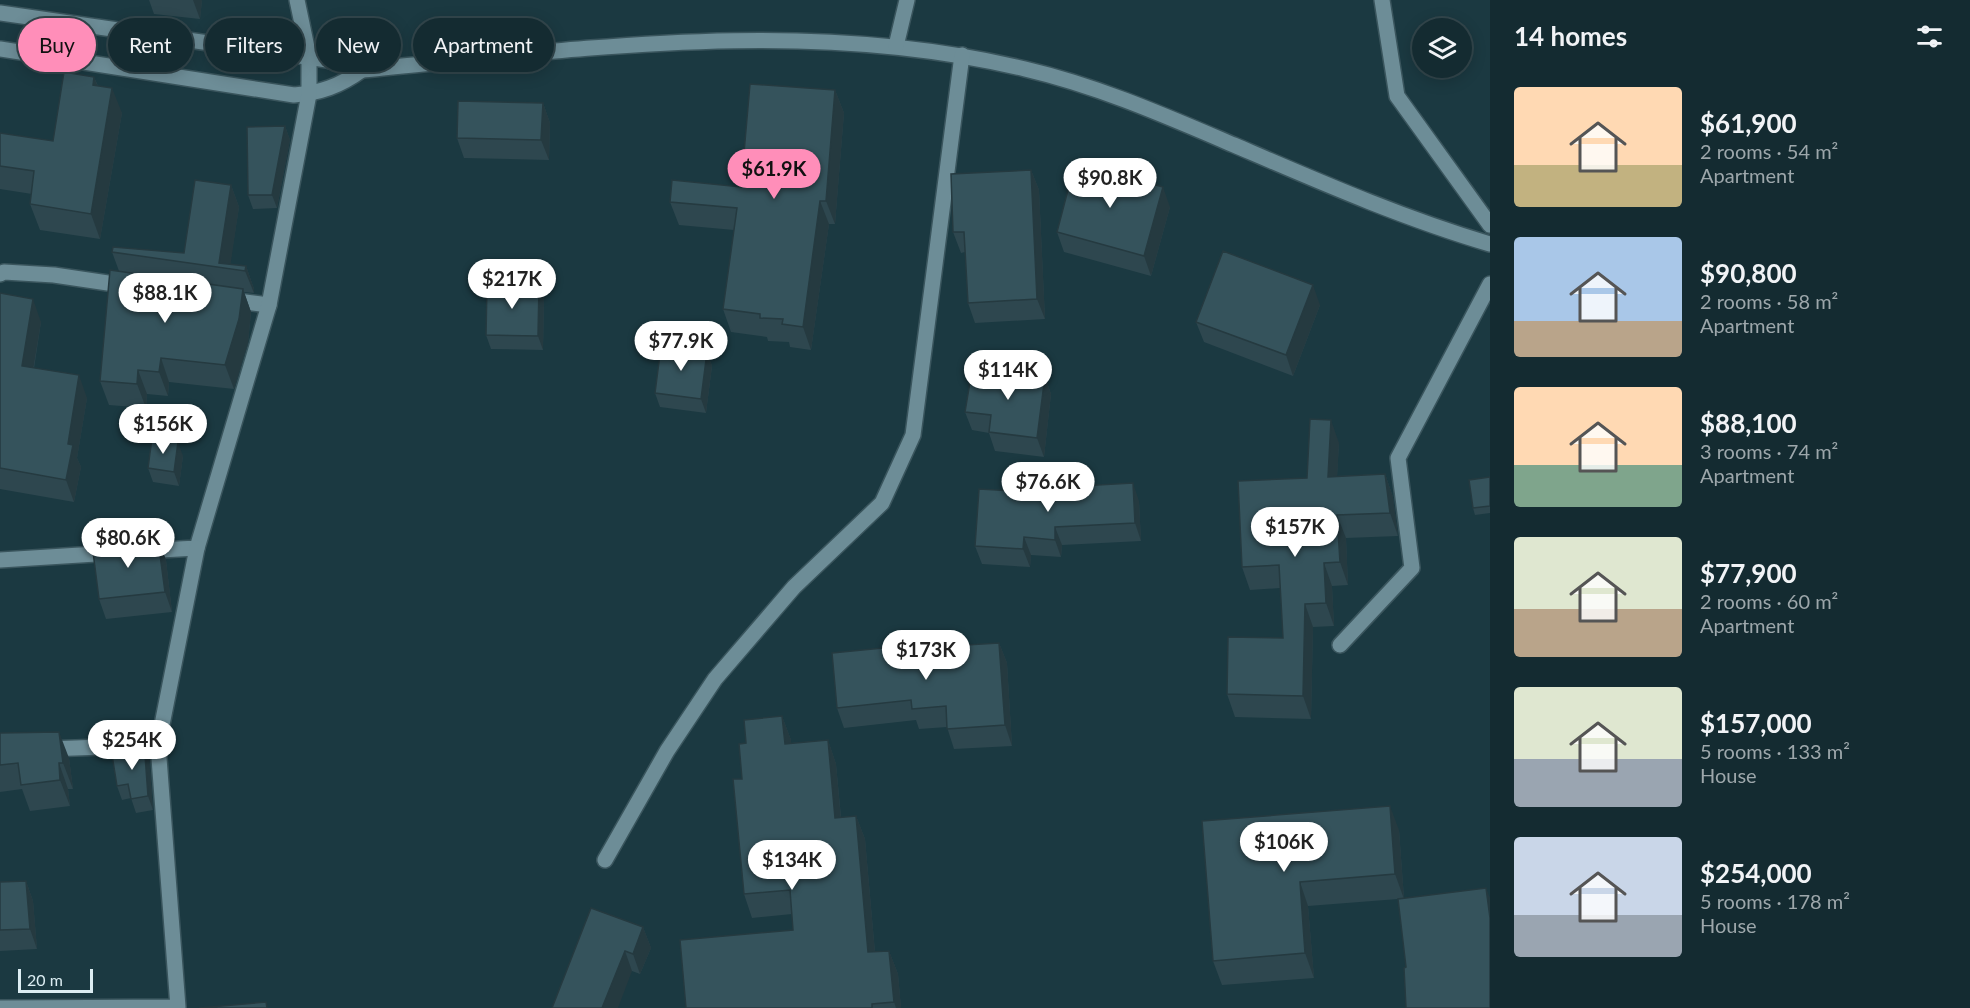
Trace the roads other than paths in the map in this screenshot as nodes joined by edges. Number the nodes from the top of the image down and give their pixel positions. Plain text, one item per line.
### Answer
1 (297, 0) edge
2 (907, 0) edge
3 (1382, 0) edge
4 (1, 11) edge
5 (896, 46) junction
6 (0, 49) edge
7 (962, 55) junction
8 (309, 57) junction
9 (316, 58) edge
10 (401, 66) edge
11 (359, 72) edge
12 (309, 94) junction
13 (1490, 225) edge
14 (1490, 244) edge
15 (0, 274) edge
16 (1490, 284) edge
17 (145, 288) edge
18 (213, 297) edge
19 (269, 305) junction
20 (197, 548) junction
21 (0, 560) edge
22 (1340, 645) dead end
23 (158, 745) junction
24 (34, 749) edge
25 (605, 860) dead end
26 (0, 1008) edge

1 - 8 street
2 - 5 street
3 - 13 street
4 - 8 street
5 - 7 street
5 - 10 street
6 - 12 street
7 - 14 street
7 - 25 street
8 - 9 street
8 - 12 street
11 - 12 street
12 - 19 street
15 - 17 street
16 - 22 street
18 - 19 street
19 - 20 street
20 - 21 street
20 - 23 street
23 - 24 street
23 - 26 street

